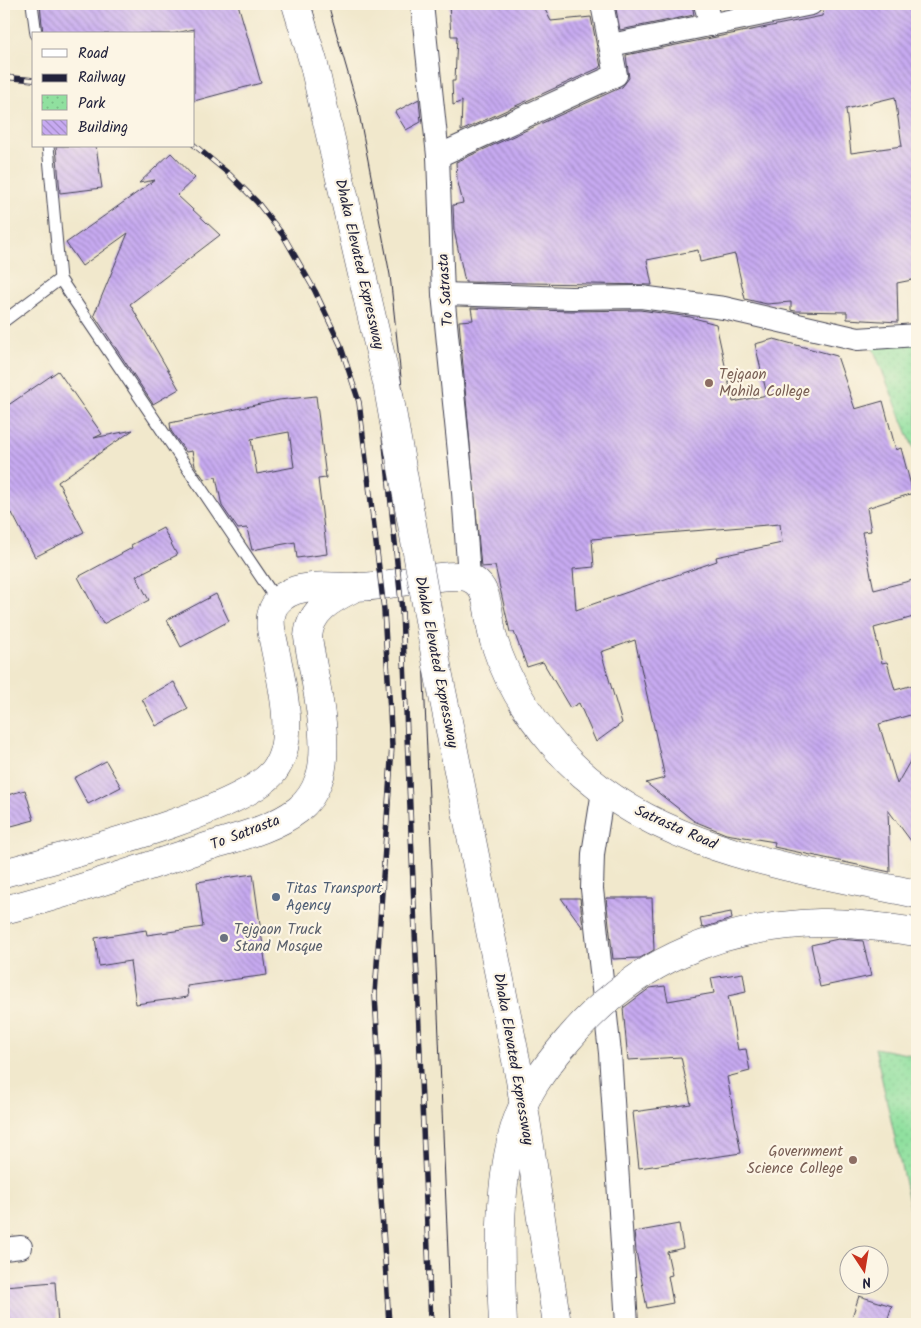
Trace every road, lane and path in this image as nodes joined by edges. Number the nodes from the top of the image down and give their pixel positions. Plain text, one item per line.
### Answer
1 (32, 4) edge
2 (296, 4) edge
3 (422, 4) edge
4 (602, 4) edge
5 (811, 4) edge
6 (708, 14) edge
7 (36, 32) edge
8 (611, 46) junction
9 (48, 148) edge
10 (438, 156) junction
11 (60, 279) junction
12 (443, 294) junction
13 (4, 321) edge
14 (917, 335) edge
15 (469, 577) junction
16 (356, 587) junction
17 (278, 601) junction
18 (262, 782) junction
19 (603, 791) junction
20 (282, 819) junction
21 (50, 860) junction
22 (4, 873) edge
23 (917, 894) edge
24 (61, 896) junction
25 (4, 910) edge
26 (917, 932) edge
27 (551, 1284) junction
28 (503, 1324) edge
29 (549, 1324) edge
30 (557, 1324) edge
31 (627, 1324) edge

1 - 7 lane
2 - 27 main road, Dhaka Elevated Expressway, bridge
3 - 10 street, To Satrasta
4 - 8 street
5 - 6 street
6 - 8 street
8 - 10 street
9 - 11 lane
10 - 12 street, To Satrasta
11 - 13 lane
11 - 17 lane
12 - 14 street
12 - 15 street, To Satrasta
15 - 16 main road
15 - 19 main road, Satrasta Road
16 - 17 main road
16 - 20 main road, To Satrasta
17 - 18 main road
18 - 20 main road
18 - 21 main road
19 - 23 main road, Satrasta Road
19 - 31 street
20 - 24 main road, To Satrasta
21 - 22 main road
21 - 24 main road
24 - 25 main road, To Satrasta
26 - 28 main road, bridge
27 - 29 main road
27 - 30 main road, Dhaka Elevated Expressway

